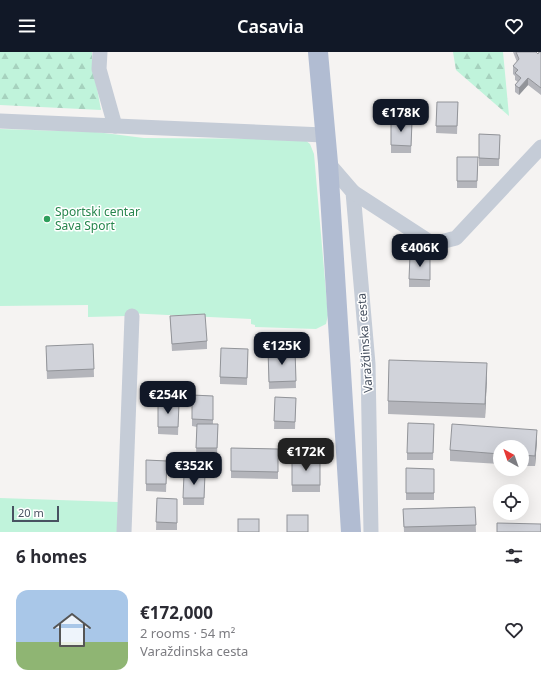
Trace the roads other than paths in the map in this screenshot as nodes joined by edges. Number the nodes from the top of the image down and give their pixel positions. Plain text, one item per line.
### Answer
1 (100, 52) edge
2 (318, 52) edge
3 (0, 121) edge
4 (115, 126) junction
5 (324, 135) junction
6 (541, 147) edge
7 (328, 163) junction
8 (353, 192) junction
9 (132, 316) dead end
10 (124, 532) edge
11 (351, 532) edge
12 (371, 532) edge

1 - 4 street
2 - 5 main road, Varaždinska cesta
3 - 4 street
4 - 5 street
5 - 7 main road, Varaždinska cesta
6 - 8 street
7 - 8 street
7 - 11 main road, Varaždinska cesta
8 - 12 street, Varaždinska cesta
9 - 10 street

